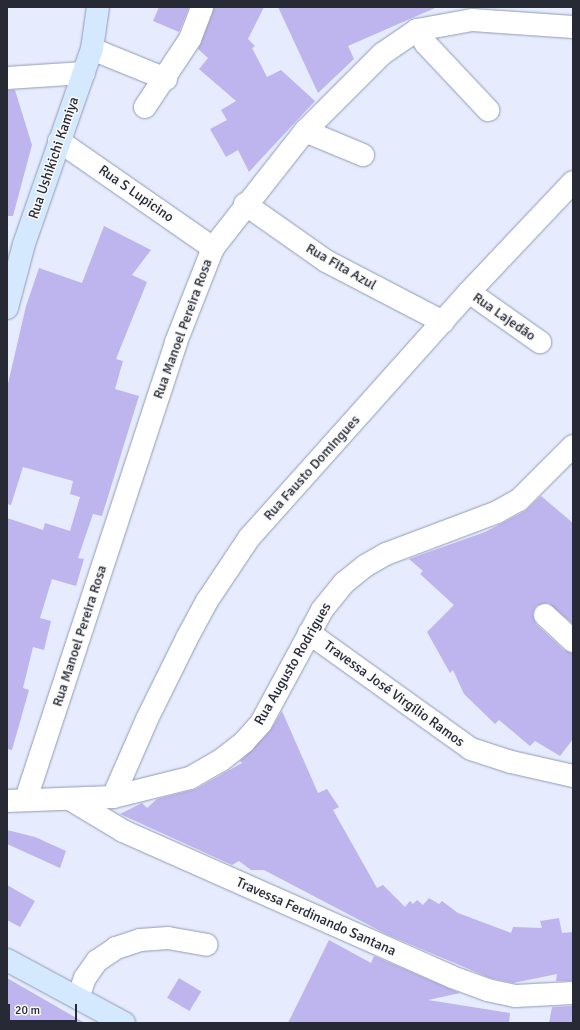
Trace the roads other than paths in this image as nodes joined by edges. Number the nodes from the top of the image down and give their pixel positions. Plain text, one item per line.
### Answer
1 (98, 7) edge
2 (202, 7) edge
3 (573, 27) edge
4 (417, 30) junction
5 (92, 49) junction
6 (84, 73) junction
7 (7, 78) edge
8 (166, 79) junction
9 (145, 107) dead end
10 (488, 110) dead end
11 (305, 132) junction
12 (59, 141) junction
13 (363, 155) dead end
14 (573, 182) edge
15 (245, 204) junction
16 (212, 248) junction
17 (469, 292) junction
18 (7, 308) edge
19 (443, 322) junction
20 (540, 342) dead end
21 (573, 446) edge
22 (545, 615) dead end
23 (310, 633) junction
24 (573, 641) edge
25 (573, 776) edge
26 (113, 797) junction
27 (70, 799) junction
28 (17, 800) edge
29 (206, 946) dead end
30 (7, 960) edge
31 (573, 993) edge
32 (78, 998) junction
33 (124, 1023) edge

1 - 5 main road, Rua Ushikichi Kamiya
2 - 8 street
3 - 4 street, Rua Manoel Pereira Rosa
4 - 10 street
4 - 11 street, Rua Manoel Pereira Rosa
5 - 6 main road, Rua Ushikichi Kamiya
5 - 8 street
6 - 7 street
6 - 12 main road, Rua Ushikichi Kamiya
8 - 9 street
11 - 13 street
11 - 15 street, Rua Manoel Pereira Rosa
12 - 16 street, Rua S Lupicino
12 - 18 main road, Rua Ushikichi Kamiya
14 - 17 street, Rua Fausto Domingues
15 - 16 street, Rua Manoel Pereira Rosa
15 - 19 street, Rua Fita Azul
16 - 28 street, Rua Manoel Pereira Rosa
17 - 19 street, Rua Fausto Domingues
17 - 20 street, Rua Lajedão
19 - 26 street, Rua Fausto Domingues
21 - 23 street, Rua Augusto Rodrigues
22 - 24 street
23 - 25 street, Travessa José Virgílio Ramos
23 - 26 street, Rua Augusto Rodrigues
26 - 27 street, Rua Augusto Rodrigues
27 - 28 street, Rua Augusto Rodrigues
27 - 31 street, Travessa Ferdinando Santana
29 - 32 street
30 - 32 main road
32 - 33 main road

